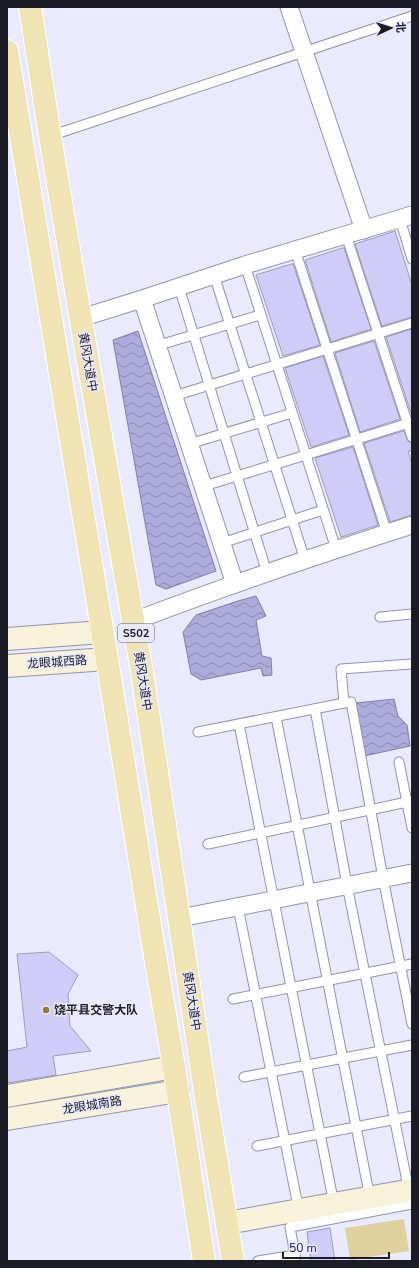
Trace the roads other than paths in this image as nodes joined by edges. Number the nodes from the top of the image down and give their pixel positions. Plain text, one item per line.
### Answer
1 (30, 7) edge
2 (289, 7) edge
3 (412, 16) edge
4 (7, 51) edge
5 (304, 51) junction
6 (12, 113) edge
7 (50, 136) junction
8 (406, 217) edge
9 (364, 230) junction
10 (346, 235) junction
11 (295, 250) junction
12 (412, 259) edge
13 (245, 265) junction
14 (214, 275) junction
15 (179, 287) junction
16 (142, 299) junction
17 (260, 315) junction
18 (81, 318) junction
19 (51, 322) junction
20 (412, 323) edge
21 (230, 324) junction
22 (378, 334) junction
23 (194, 335) junction
24 (156, 346) junction
25 (327, 349) junction
26 (277, 364) junction
27 (245, 374) junction
28 (209, 385) junction
29 (174, 396) junction
30 (292, 413) junction
31 (261, 422) junction
32 (410, 423) edge
33 (224, 434) junction
34 (412, 437) edge
35 (356, 440) junction
36 (189, 444) junction
37 (306, 456) junction
38 (274, 465) junction
39 (237, 476) junction
40 (204, 486) junction
41 (323, 510) junction
42 (292, 519) junction
43 (412, 525) edge
44 (255, 532) junction
45 (386, 533) junction
46 (222, 543) junction
47 (336, 549) junction
48 (304, 560) junction
49 (267, 573) junction
50 (235, 584) junction
51 (412, 614) edge
52 (380, 617) dead end
53 (134, 624) junction
54 (102, 632) junction
55 (7, 639) edge
56 (107, 659) junction
57 (412, 664) edge
58 (7, 666) edge
59 (344, 703) junction
60 (315, 709) junction
61 (276, 716) junction
62 (239, 724) junction
63 (198, 732) dead end
64 (399, 762) dead end
65 (409, 801) edge
66 (370, 809) junction
67 (334, 817) junction
68 (297, 825) junction
69 (412, 828) edge
70 (260, 833) junction
71 (208, 844) dead end
72 (412, 873) edge
73 (383, 878) junction
74 (174, 880) junction
75 (143, 884) junction
76 (347, 885) junction
77 (310, 893) junction
78 (273, 900) junction
79 (238, 907) junction
80 (180, 918) junction
81 (412, 964) edge
82 (400, 966) junction
83 (365, 973) junction
84 (327, 980) junction
85 (290, 988) junction
86 (255, 994) junction
87 (233, 999) dead end
88 (412, 1024) edge
89 (412, 1045) edge
90 (380, 1051) junction
91 (342, 1058) junction
92 (306, 1065) junction
93 (174, 1068) junction
94 (271, 1072) junction
95 (244, 1077) dead end
96 (178, 1091) junction
97 (7, 1096) edge
98 (412, 1116) edge
99 (7, 1119) edge
100 (394, 1120) junction
101 (356, 1127) junction
102 (320, 1134) junction
103 (285, 1141) junction
104 (257, 1146) dead end
105 (411, 1195) edge
106 (370, 1198) junction
107 (334, 1204) junction
108 (299, 1211) junction
109 (227, 1223) junction
110 (295, 1258) edge
111 (204, 1261) edge
112 (234, 1261) edge
113 (258, 1261) edge

1 - 7 main road, 黄冈大道中 / S502
2 - 5 street
3 - 5 lane
4 - 6 main road, S502
5 - 7 lane
5 - 9 street
6 - 19 main road, S502
7 - 18 main road, 黄冈大道中 / S502
8 - 9 street
8 - 12 lane
9 - 10 street
10 - 11 street
10 - 22 lane
11 - 13 street
11 - 25 lane
13 - 14 street
13 - 17 lane
14 - 15 street
14 - 21 lane
15 - 16 street
15 - 23 lane
16 - 18 street
16 - 24 street
17 - 21 lane
17 - 26 lane
18 - 19 main road
18 - 53 main road, 黄冈大道中 / S502
19 - 54 main road, S502
20 - 22 lane
21 - 23 lane
21 - 27 lane
22 - 25 lane
22 - 32 lane
23 - 24 lane
23 - 28 lane
24 - 29 street
25 - 26 lane
25 - 35 lane
26 - 27 lane
26 - 30 lane
27 - 28 lane
27 - 31 lane
28 - 29 lane
28 - 33 lane
29 - 36 street
30 - 31 lane
30 - 37 lane
31 - 33 lane
31 - 38 lane
32 - 34 lane
32 - 35 lane
33 - 36 lane
33 - 39 lane
35 - 37 lane
35 - 45 lane
36 - 40 street
37 - 38 lane
37 - 41 lane
38 - 39 lane
38 - 42 lane
39 - 40 lane
39 - 44 lane
40 - 46 street
41 - 42 lane
41 - 47 lane
42 - 44 lane
42 - 48 lane
43 - 45 street
44 - 46 lane
44 - 49 lane
45 - 47 street
46 - 50 street
47 - 48 street
48 - 49 street
49 - 50 street
50 - 53 street
51 - 52 lane
53 - 54 main road
53 - 74 main road, 黄冈大道中 / S502
54 - 55 main road
54 - 56 main road, S502
56 - 58 main road, 龙眼城西路
56 - 75 main road, S502
57 - 59 lane
59 - 60 lane
59 - 66 lane
60 - 61 lane
60 - 67 lane
61 - 62 lane
61 - 68 lane
62 - 63 lane
62 - 70 lane
64 - 65 lane
65 - 66 lane
65 - 69 lane
66 - 67 lane
66 - 73 lane
67 - 68 lane
67 - 76 lane
68 - 70 lane
68 - 77 lane
70 - 71 lane
70 - 78 lane
72 - 73 street
73 - 76 street
73 - 82 lane
74 - 75 main road
74 - 80 main road, 黄冈大道中 / S502
75 - 93 main road, S502
76 - 77 street
76 - 83 lane
77 - 78 street
77 - 84 lane
78 - 79 street
78 - 85 lane
79 - 80 street
79 - 86 lane
80 - 109 main road, 黄冈大道中 / S502
81 - 82 lane
82 - 83 lane
82 - 88 lane
83 - 84 lane
83 - 90 lane
84 - 85 lane
84 - 91 lane
85 - 86 lane
85 - 92 lane
86 - 87 lane
86 - 94 lane
89 - 90 lane
90 - 91 lane
90 - 100 lane
91 - 92 lane
91 - 101 lane
92 - 94 lane
92 - 102 lane
93 - 96 main road, S502
93 - 97 main road, 龙眼城南路
94 - 95 lane
94 - 103 lane
96 - 99 main road, 龙眼城南路
96 - 111 main road, S502
98 - 100 lane
100 - 101 lane
100 - 105 lane
101 - 102 lane
101 - 106 lane
102 - 103 lane
102 - 107 lane
103 - 104 lane
103 - 108 lane
105 - 106 main road
105 - 110 lane
106 - 107 main road
107 - 108 main road
108 - 109 main road
109 - 112 main road, 黄冈大道中 / S502
110 - 113 lane

